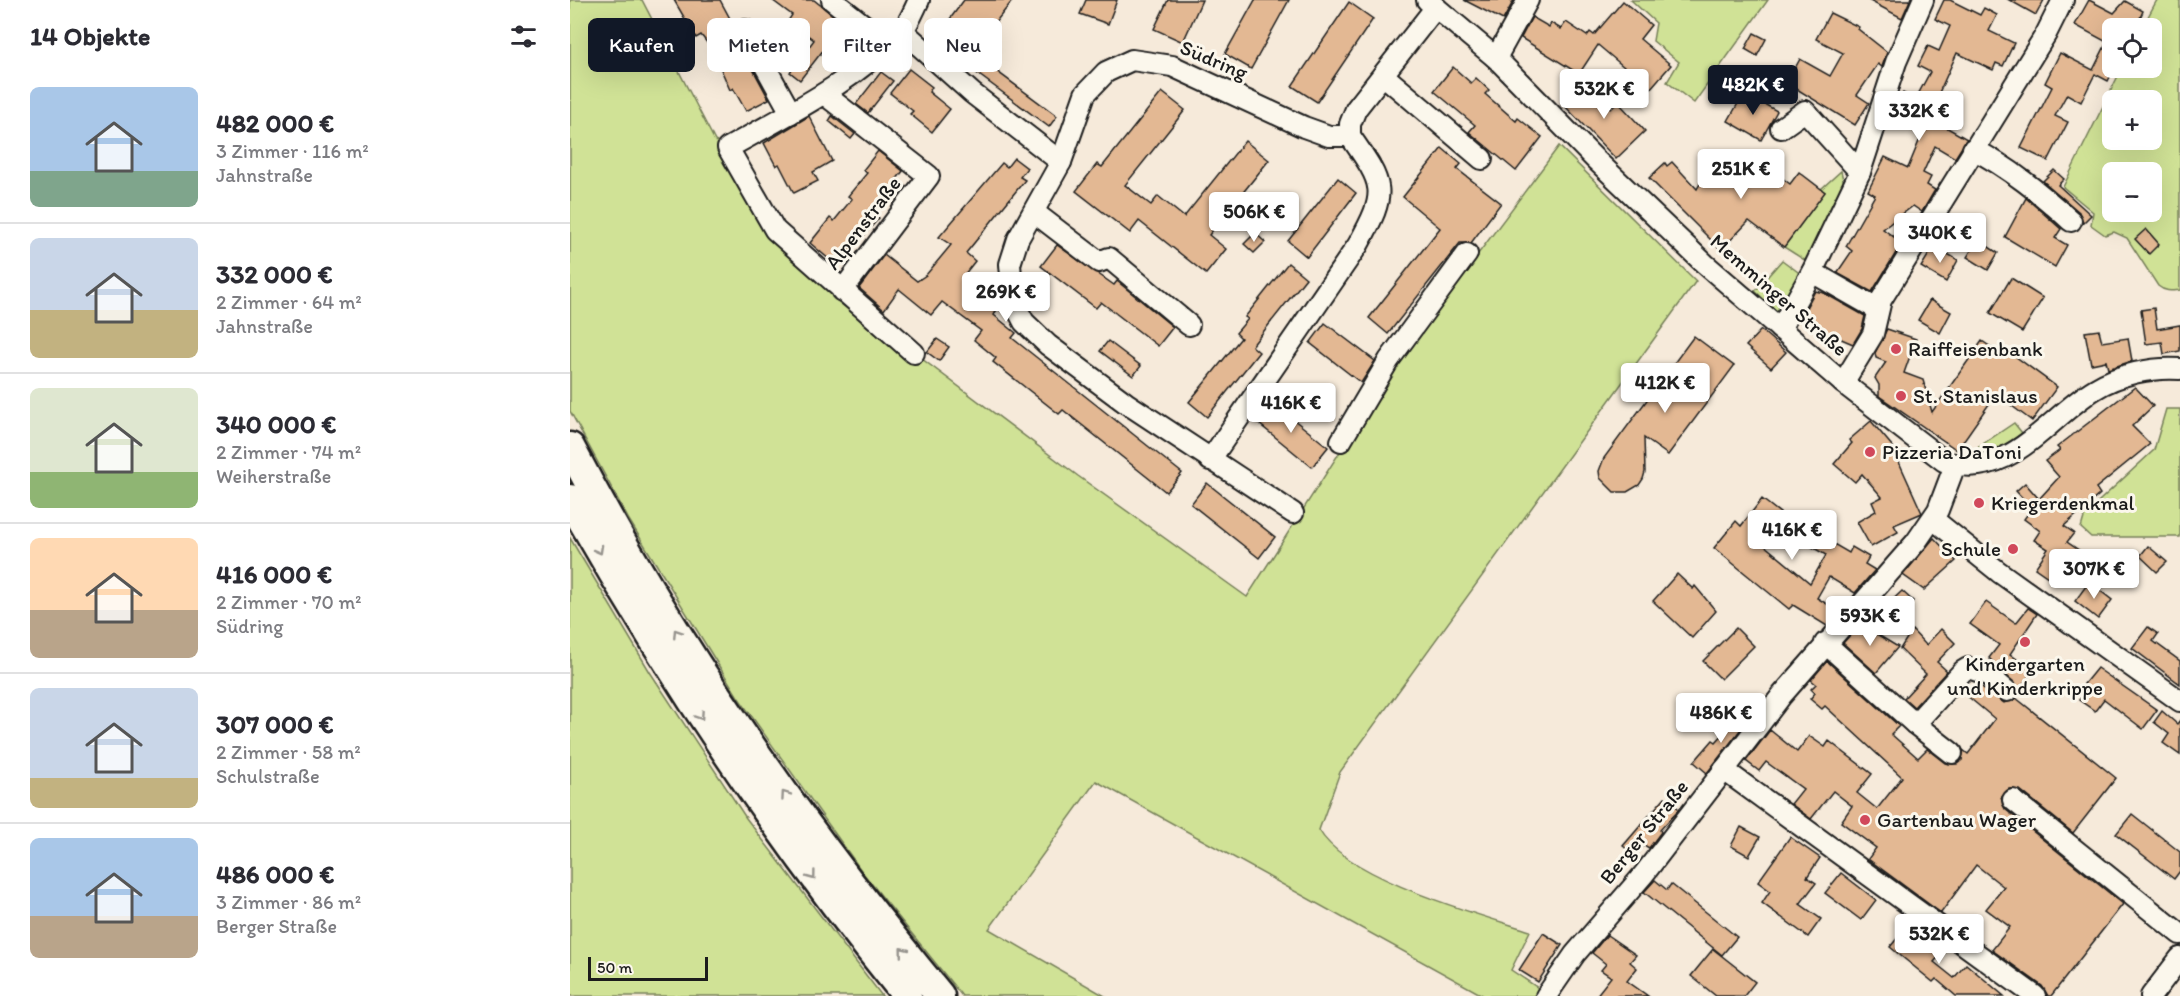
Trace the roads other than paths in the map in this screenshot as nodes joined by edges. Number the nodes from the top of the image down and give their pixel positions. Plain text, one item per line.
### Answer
1 (832, 0) edge
2 (919, 0) edge
3 (1528, 0) edge
4 (1923, 0) edge
5 (2063, 0) edge
6 (1432, 3) edge
7 (855, 18) edge
8 (910, 18) edge
9 (912, 39) edge
10 (1496, 58) junction
11 (768, 72) edge
12 (856, 72) edge
13 (1383, 75) junction
14 (824, 94) junction
15 (791, 113) junction
16 (1781, 129) dead end
17 (1350, 136) junction
18 (1973, 149) junction
19 (1482, 159) dead end
20 (1061, 162) junction
21 (1860, 172) junction
22 (1035, 213) junction
23 (2071, 221) dead end
24 (1467, 254) dead end
25 (1812, 272) junction
26 (842, 291) junction
27 (1877, 309) junction
28 (1189, 325) dead end
29 (1780, 330) junction
30 (914, 353) dead end
31 (2180, 369) edge
32 (1843, 383) junction
33 (1341, 441) dead end
34 (570, 447) edge
35 (1210, 460) junction
36 (1954, 465) junction
37 (570, 499) edge
38 (1293, 513) dead end
39 (1933, 519) junction
40 (1825, 643) junction
41 (2007, 691) dead end
42 (2180, 701) edge
43 (1915, 724) junction
44 (1952, 753) dead end
45 (1724, 770) junction
46 (2013, 800) dead end
47 (2180, 934) edge
48 (2180, 957) edge
49 (907, 996) edge
50 (940, 996) edge
51 (1546, 996) edge
52 (2035, 996) edge
53 (2151, 996) edge

1 - 7 street
2 - 8 street, Alpenstraße
3 - 10 street
4 - 21 street
5 - 18 street
6 - 10 street, Memminger Straße
6 - 13 street
9 - 20 street
10 - 29 street, Memminger Straße
11 - 15 street
12 - 14 street, Alpenstraße
13 - 17 street
13 - 19 street
14 - 15 street, Alpenstraße
14 - 26 street, Alpenstraße
15 - 26 street, Alpenstraße
16 - 21 street
17 - 20 street, Südring
17 - 35 street
18 - 23 street
18 - 27 street
20 - 22 street, Südring
21 - 25 street
22 - 28 street
22 - 35 street, Südring
24 - 33 street
25 - 27 street
25 - 29 street
26 - 30 street, Alpenstraße
27 - 32 street
29 - 32 street, Memminger Straße
31 - 36 street
32 - 36 street, Memminger Straße
50 -> 34 highway
35 - 38 street, Südring
36 - 39 street, Berger Straße
37 -> 49 highway
39 - 40 street, Berger Straße
39 - 42 street
40 - 43 street
40 - 45 street, Berger Straße
41 - 43 street
43 - 44 street
45 - 51 street, Berger Straße
45 - 52 street
46 - 47 street
48 - 53 street

